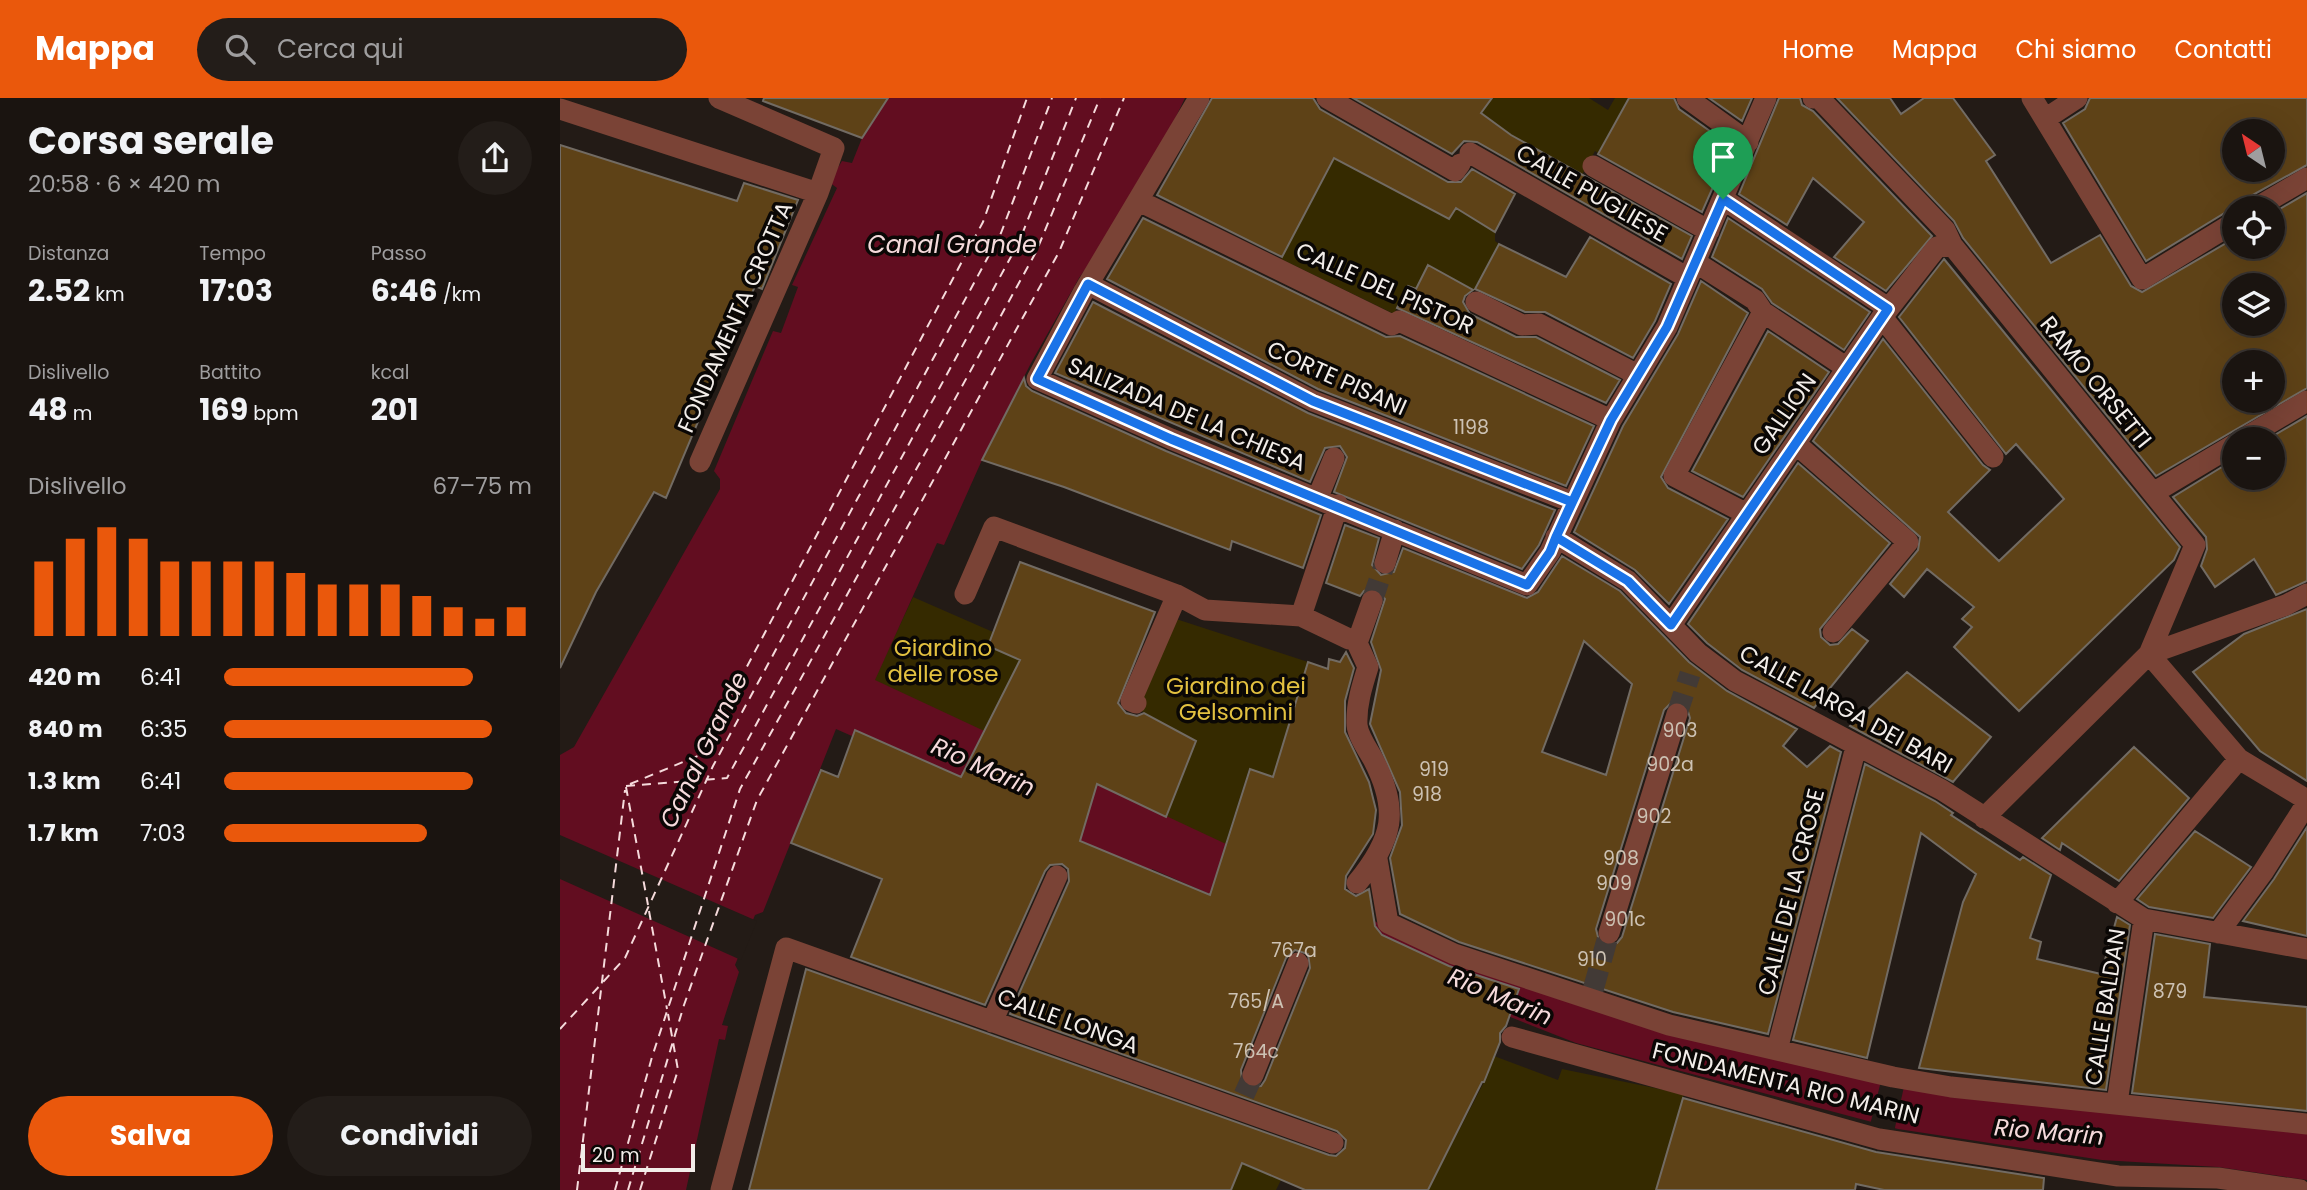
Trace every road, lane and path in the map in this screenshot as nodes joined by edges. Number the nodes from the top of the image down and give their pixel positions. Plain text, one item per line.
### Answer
1 (719, 98) edge
2 (1199, 98) edge
3 (1327, 98) edge
4 (1687, 98) edge
5 (1766, 98) edge
6 (1813, 98) edge
7 (2032, 98) edge
8 (2077, 98) edge
9 (560, 109) edge
10 (2045, 120) junction
11 (1748, 142) junction
12 (1593, 166) dead end
13 (2307, 178) edge
14 (818, 193) junction
15 (2276, 196) edge
16 (1723, 199) junction
17 (1139, 201) junction
18 (2222, 230) edge
19 (1709, 231) junction
20 (1952, 245) junction
21 (1691, 270) junction
22 (1088, 284) junction
23 (1476, 302) dead end
24 (1763, 312) junction
25 (1885, 313) junction
26 (1847, 368) junction
27 (1638, 375) junction
28 (2307, 401) edge
29 (1611, 420) junction
30 (2263, 427) edge
31 (1796, 444) junction
32 (2222, 452) edge
33 (1993, 457) dead end
34 (1334, 458) dead end
35 (700, 462) dead end
36 (2153, 494) junction
37 (1318, 497) junction
38 (1572, 502) junction
39 (1338, 505) junction
40 (1747, 514) junction
41 (1395, 530) junction
42 (1556, 537) junction
43 (1385, 563) tunnel mouth
44 (965, 594) dead end
45 (2307, 594) edge
46 (1177, 595) junction
47 (1372, 601) tunnel mouth
48 (1301, 616) junction
49 (1671, 625) junction
50 (1328, 629) junction
51 (1833, 632) dead end
52 (1349, 639) dead end
53 (1332, 652) dead end
54 (2150, 654) junction
55 (1133, 702) dead end
56 (1676, 714) tunnel mouth
57 (1856, 747) junction
58 (2239, 759) junction
59 (2307, 801) edge
60 (1984, 818) junction
61 (1377, 859) junction
62 (1057, 876) dead end
63 (1357, 883) dead end
64 (2117, 902) junction
65 (2144, 919) junction
66 (1609, 933) tunnel mouth
67 (2218, 933) junction
68 (2307, 949) edge
69 (1298, 963) dead end
70 (992, 1022) junction
71 (1512, 1037) dead end
72 (1777, 1050) junction
73 (1253, 1074) tunnel mouth
74 (2117, 1103) junction
75 (2307, 1124) edge
76 (1333, 1143) dead end
77 (2203, 1184) edge
78 (721, 1190) edge
79 (2300, 1190) edge

1 - 14 street, FONDAMENTA CROTTA
2 - 17 street
3 - 21 street, CALLE PUGLIESE
4 - 11 street
5 - 11 street
6 - 20 street, RAMO ORSETTI
7 - 10 street
8 - 10 street
9 - 14 street
10 - 18 street
11 - 16 street
12 - 19 street
13 - 15 street
14 - 35 street, FONDAMENTA CROTTA
16 - 19 street
16 - 25 street
17 - 22 street
17 - 29 street, CALLE DEL PISTOR
19 - 21 street
20 - 25 street, GALLION
20 - 36 street, RAMO ORSETTI
21 - 24 street, CALLE PUGLIESE
21 - 27 street
22 - 37 street, SALIZADA DE LA CHIESA
22 - 38 street, CORTE PISANI
23 - 27 street
24 - 26 street, CALLE PUGLIESE
24 - 40 street
25 - 26 street, GALLION
25 - 33 street
26 - 31 street, GALLION
27 - 29 street
28 - 30 street
29 - 38 street
31 - 40 street, GALLION
31 - 51 street
32 - 36 street
34 - 37 street, SALIZADA DE LA CHIESA
36 - 54 street, RAMO ORSETTI
37 - 39 street, SALIZADA DE LA CHIESA
38 - 42 street
39 - 41 street, SALIZADA DE LA CHIESA
39 - 48 street
40 - 49 street, GALLION
41 - 42 street, SALIZADA DE LA CHIESA
41 - 43 street
42 - 49 street, CALLE LARGA DEI BARI
44 - 46 street
45 - 54 street
46 - 48 street
46 - 55 street
47 - 61 street
48 - 50 street
49 - 57 street, CALLE LARGA DEI BARI
50 - 52 street
50 - 53 street
54 - 58 street
54 - 60 street
56 - 66 street
57 - 60 street, CALLE LARGA DEI BARI
57 - 72 street, CALLE DE LA CROSE
58 - 59 street
58 - 64 street
59 - 67 street
60 - 64 street, CALLE LARGA DEI BARI
61 - 63 street
61 - 72 street
62 - 70 street
64 - 65 street, CALLE LARGA DEI BARI
65 - 67 street
65 - 74 street, CALLE BALDAN
67 - 68 street
69 - 73 street
70 - 76 street, CALLE LONGA
70 - 78 street, CALLE LONGA
71 - 77 street, FONDAMENTA RIO MARIN
72 - 74 street
74 - 75 street
77 - 79 street, FONDAMENTA RIO MARIN

